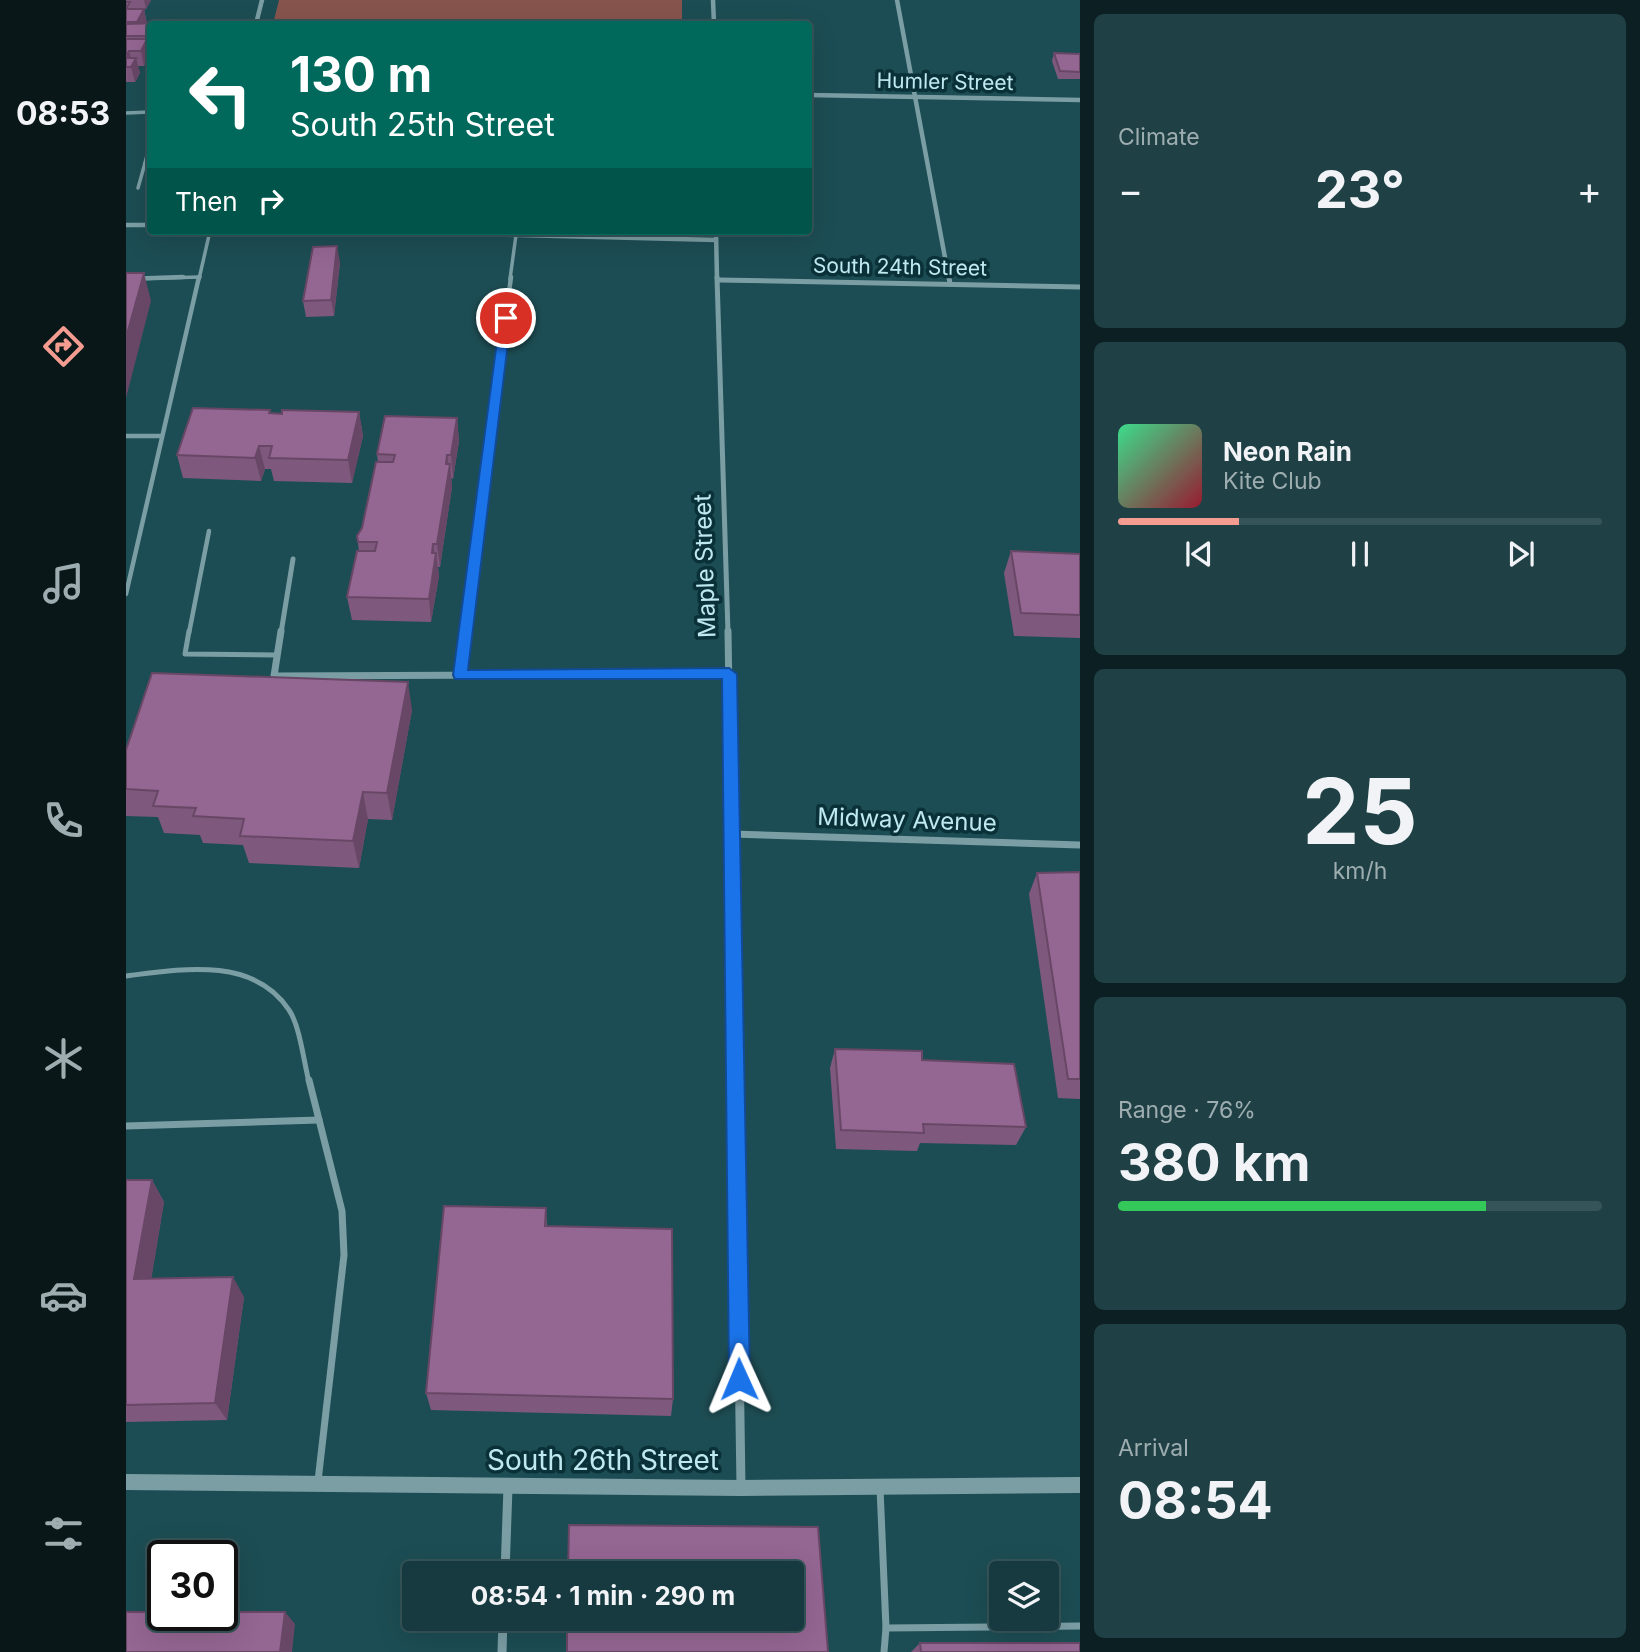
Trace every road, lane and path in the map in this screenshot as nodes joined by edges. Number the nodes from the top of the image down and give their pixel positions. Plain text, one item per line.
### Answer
1 (262, 0) edge
2 (713, 0) edge
3 (897, 0) edge
4 (257, 21) edge
5 (714, 21) edge
6 (812, 95) edge
7 (912, 97) junction
8 (1080, 100) edge
9 (147, 112) edge
10 (126, 113) edge
11 (147, 166) edge
12 (138, 188) dead end
13 (126, 225) edge
14 (147, 225) edge
15 (209, 235) edge
16 (516, 235) joint
17 (716, 235) edge
18 (716, 240) junction
19 (200, 277) junction
20 (126, 279) edge
21 (719, 279) junction
22 (950, 284) junction
23 (1080, 287) edge
24 (126, 436) edge
25 (162, 436) junction
26 (209, 531) dead end
27 (293, 559) dead end
28 (126, 594) edge
29 (277, 655) junction
30 (729, 674) junction
31 (460, 675) junction
32 (732, 834) junction
33 (1080, 845) edge
34 (126, 976) edge
35 (319, 1120) junction
36 (126, 1126) edge
37 (126, 1482) edge
38 (318, 1485) junction
39 (1080, 1485) edge
40 (508, 1486) junction
41 (880, 1487) junction
42 (741, 1488) junction
43 (505, 1561) edge
44 (1080, 1626) edge
45 (887, 1628) junction
46 (503, 1631) edge
47 (502, 1652) edge
48 (884, 1652) edge

1 - 4 street
2 - 5 street
3 - 7 street
6 - 7 street, Humler Street
7 - 8 street, Humler Street
7 - 22 street
9 - 10 lane
11 - 12 lane
13 - 14 street
15 - 19 lane
16 - 18 street
16 - 31 lane
17 - 18 street, Maple Street
18 - 21 street, Maple Street
19 - 20 lane
19 - 25 lane
21 - 22 street, South 24th Street
21 - 30 street, Maple Street
22 - 23 street, South 24th Street
24 - 25 lane
25 - 28 lane
26 - 29 lane
27 - 29 street
29 - 31 street
30 - 31 street
30 - 32 street, Maple Street
32 - 33 street, Midway Avenue
32 - 42 street, Maple Street
34 - 35 lane
35 - 36 lane
35 - 38 lane
37 - 38 street, South 26th Street
38 - 40 street, South 26th Street
39 - 41 street, South 26th Street
40 - 42 street, South 26th Street
40 - 43 street
41 - 42 street, South 26th Street
41 - 45 lane
44 - 45 lane
45 - 48 lane
46 - 47 street

